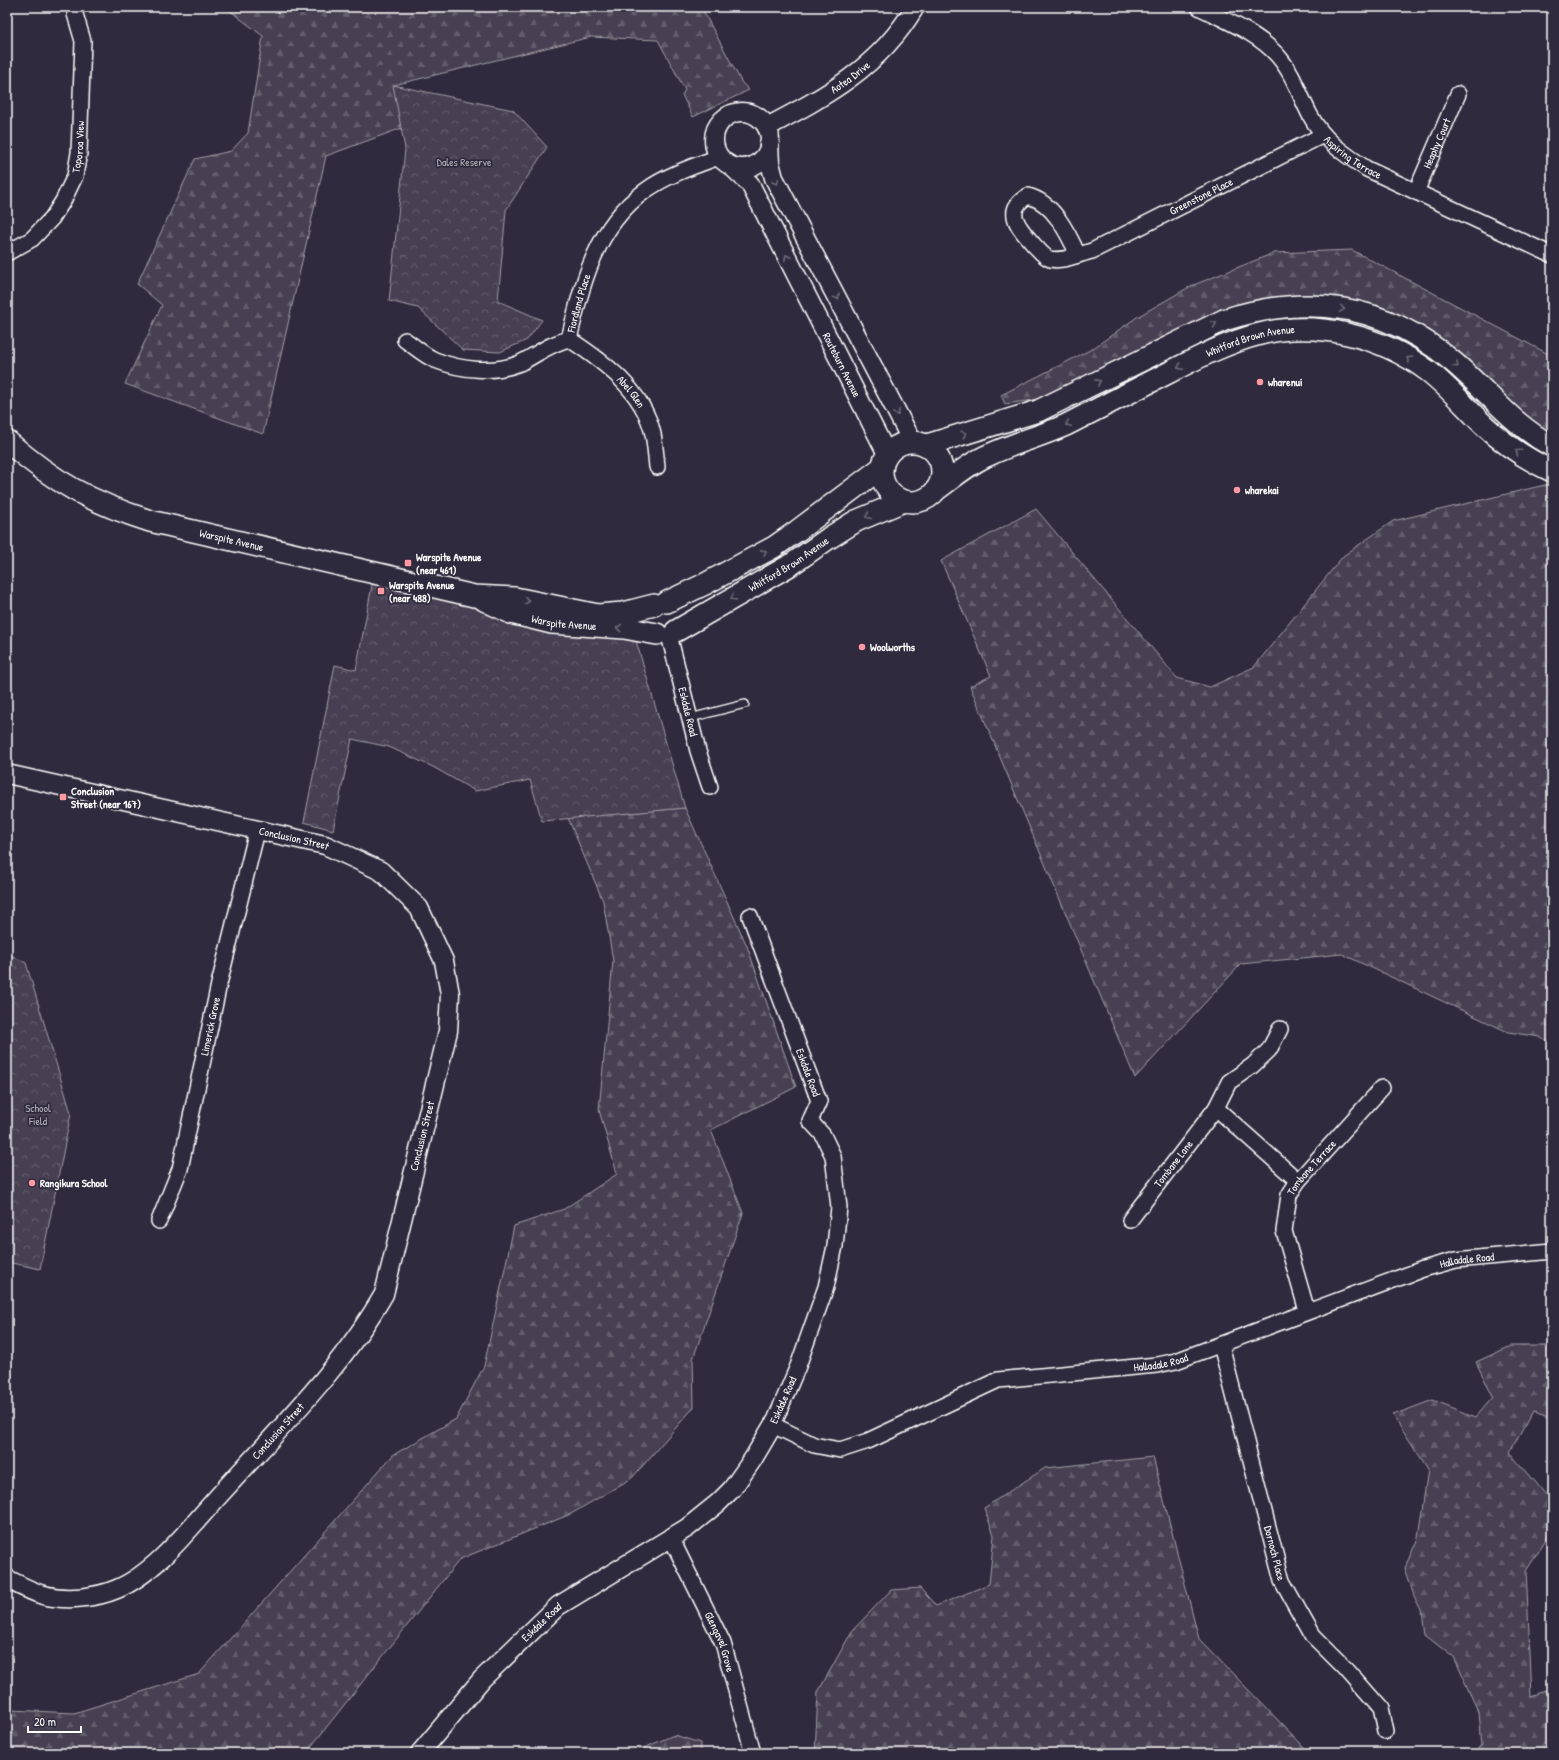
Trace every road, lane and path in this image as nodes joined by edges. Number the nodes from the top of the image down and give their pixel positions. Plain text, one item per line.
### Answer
1 (915, 7) edge
2 (1199, 7) edge
3 (75, 14) dead end
4 (1458, 94) dead end
5 (1323, 135) junction
6 (768, 136) junction
7 (725, 161) junction
8 (1416, 192) junction
9 (7, 253) edge
10 (1078, 254) junction
11 (1552, 255) edge
12 (820, 266) junction
13 (797, 277) junction
14 (569, 339) junction
15 (405, 340) dead end
16 (867, 354) junction
17 (842, 365) junction
18 (7, 441) edge
19 (920, 443) junction
20 (1552, 446) edge
21 (884, 461) junction
22 (658, 468) dead end
23 (1552, 471) edge
24 (936, 490) junction
25 (904, 501) junction
26 (474, 596) junction
27 (661, 604) junction
28 (667, 634) junction
29 (745, 704) dead end
30 (690, 718) junction
31 (7, 774) edge
32 (710, 787) dead end
33 (257, 831) junction
34 (750, 916) dead end
35 (1280, 1029) dead end
36 (1382, 1088) dead end
37 (1216, 1108) junction
38 (1298, 1181) junction
39 (1130, 1220) dead end
40 (160, 1221) dead end
41 (1552, 1251) edge
42 (1307, 1311) junction
43 (1221, 1345) junction
44 (773, 1425) junction
45 (671, 1538) junction
46 (7, 1579) edge
47 (1386, 1732) dead end
48 (420, 1753) edge
49 (753, 1753) edge

1 - 6 street, Aotea Drive
2 - 5 street, Aspiring Terrace
3 - 9 street, Toporoa View
4 - 8 street, Heaphy Court
5 - 8 street, Aspiring Terrace
5 - 10 street, Greenstone Place
6 - 7 street
6 - 7 street
6 -> 12 street
13 -> 7 street, Routeburn Avenue
7 - 14 street, Fiordland Place
8 - 11 street, Aspiring Terrace
10 - 10 street, Greenstone Place
12 - 13 street
12 -> 16 street
13 - 17 street, Routeburn Avenue
14 - 15 street, Fiordland Place
14 - 22 street, Abel Glen
16 - 17 street
16 -> 19 street
17 - 21 street, Routeburn Avenue
18 - 26 main road, Warspite Avenue
19 -> 20 main road
19 - 21 main road
19 - 24 main road
21 - 25 main road
27 -> 21 main road, Whitford Brown Avenue
23 -> 24 main road, Whitford Brown Avenue
24 - 25 main road
25 -> 28 main road, Whitford Brown Avenue
26 -> 27 main road, Warspite Avenue
28 -> 26 main road, Warspite Avenue
27 - 28 main road
27 - 28 main road
28 - 30 street, Eskdale Road
29 - 30 lane
30 - 32 street, Eskdale Road
31 - 33 street, Conclusion Street
33 - 40 street, Limerick Grove
33 - 46 street, Conclusion Street
34 - 44 street, Eskdale Road
35 - 37 street, Tombane Lane
36 - 38 street, Tombane Terrace
37 - 38 street
37 - 39 street, Tombane Lane
38 - 42 street, Tombane Terrace
41 - 42 street, Halladale Road
42 - 43 street, Halladale Road
43 - 44 street, Halladale Road
43 - 47 street, Dornoch Place
44 - 45 street, Eskdale Road
45 - 48 street, Eskdale Road
45 - 49 street, Glengavel Grove

